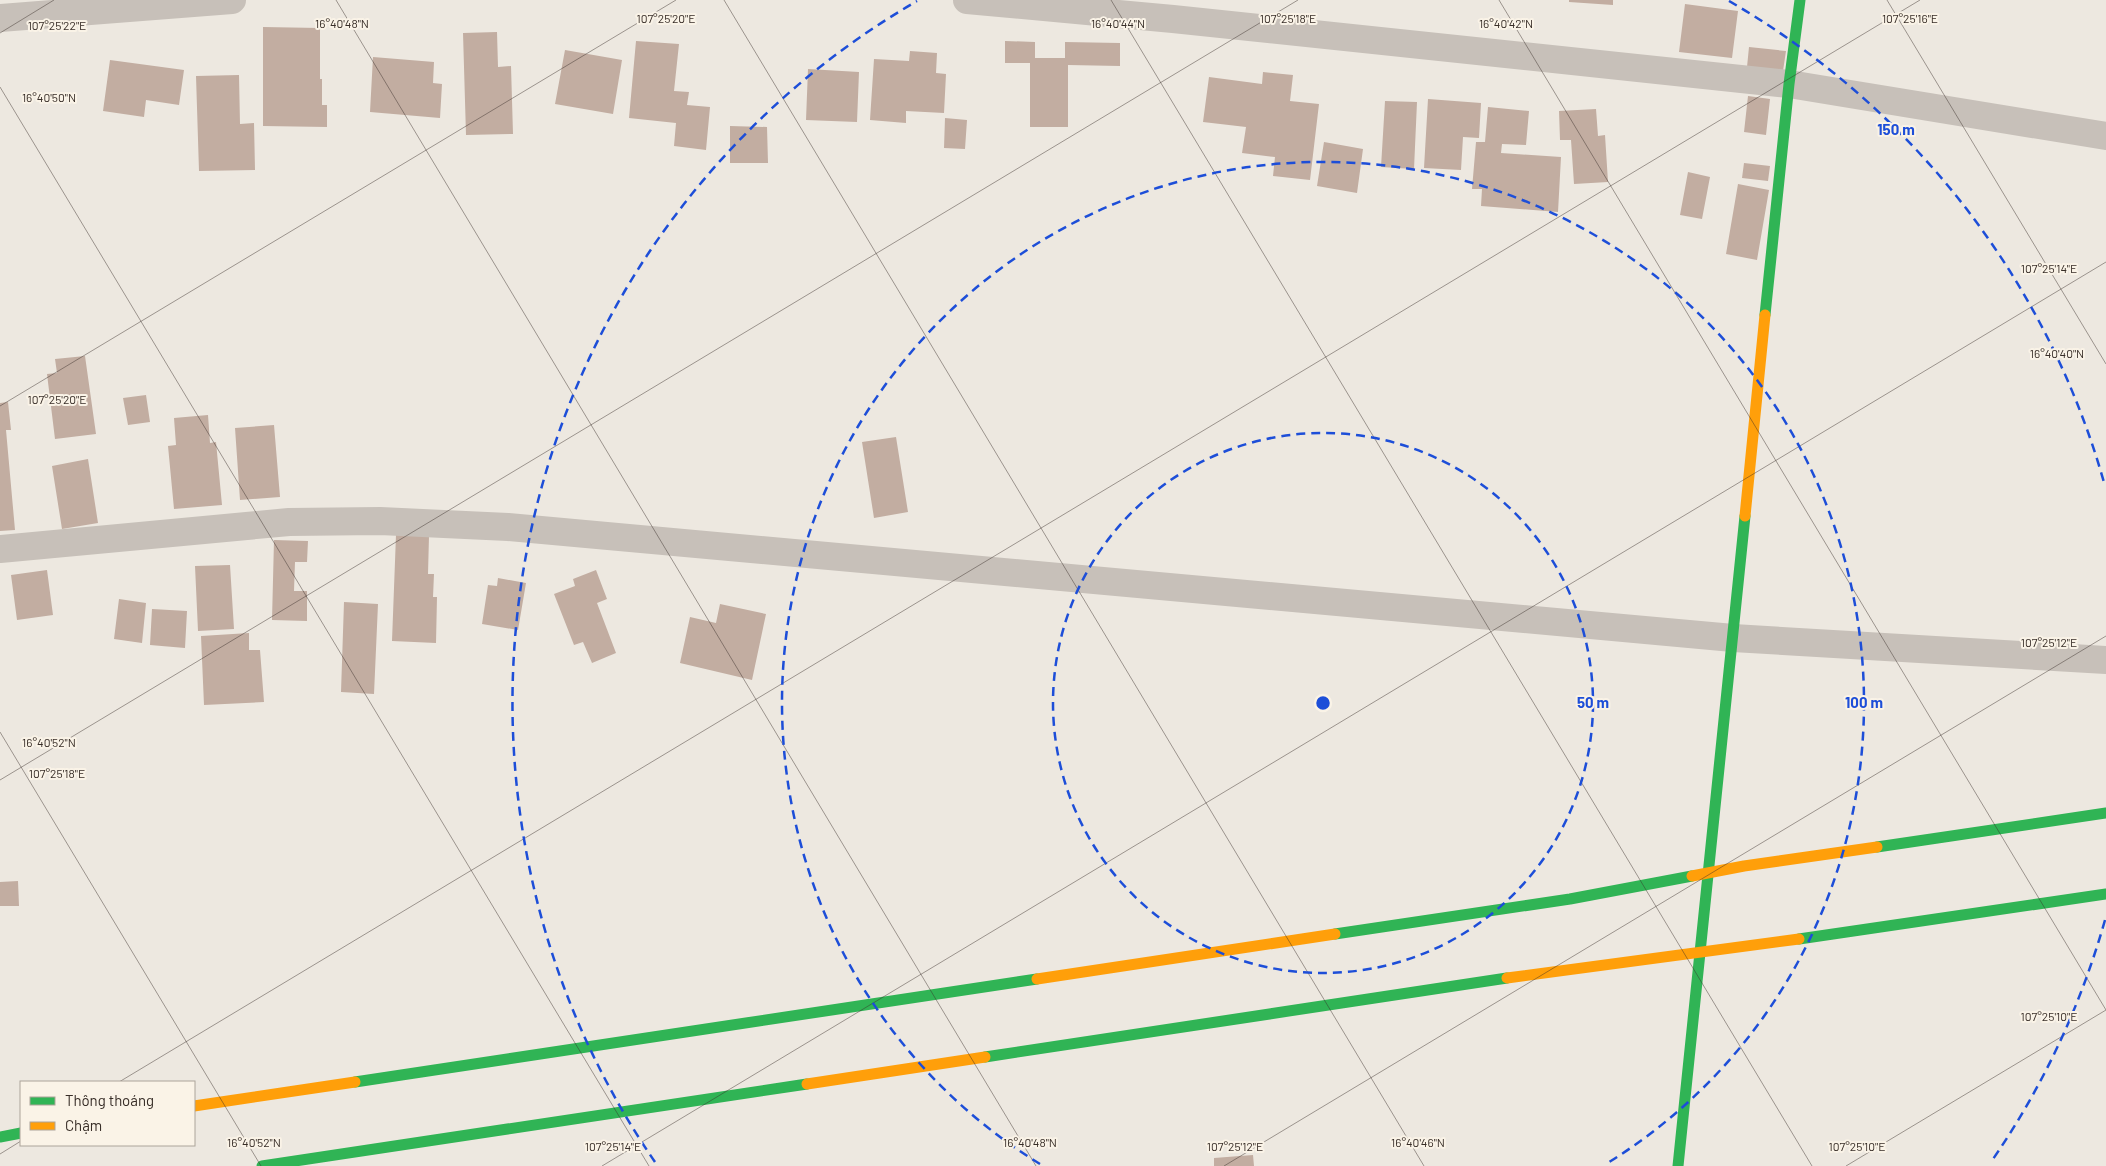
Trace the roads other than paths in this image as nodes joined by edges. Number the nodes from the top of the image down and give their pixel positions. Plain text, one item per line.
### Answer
1 (232, 0) edge
2 (967, 0) edge
3 (1800, 0) edge
4 (0, 18) edge
5 (1789, 84) junction
6 (2106, 136) edge
7 (0, 549) edge
8 (1733, 638) junction
9 (2106, 660) edge
10 (2106, 812) edge
11 (1707, 872) junction
12 (2106, 894) edge
13 (1699, 953) junction
14 (195, 1106) edge
15 (20, 1133) edge
16 (0, 1137) edge
17 (262, 1166) edge
18 (1678, 1166) edge

1 - 4 street
2 - 5 street
3 - 5 main road
5 - 6 street
5 - 8 main road
7 - 8 street
8 - 9 street
8 - 11 main road
10 - 11 main road
11 - 13 main road
11 - 14 main road
12 - 13 main road
13 - 17 main road
13 - 18 main road
15 - 16 main road

